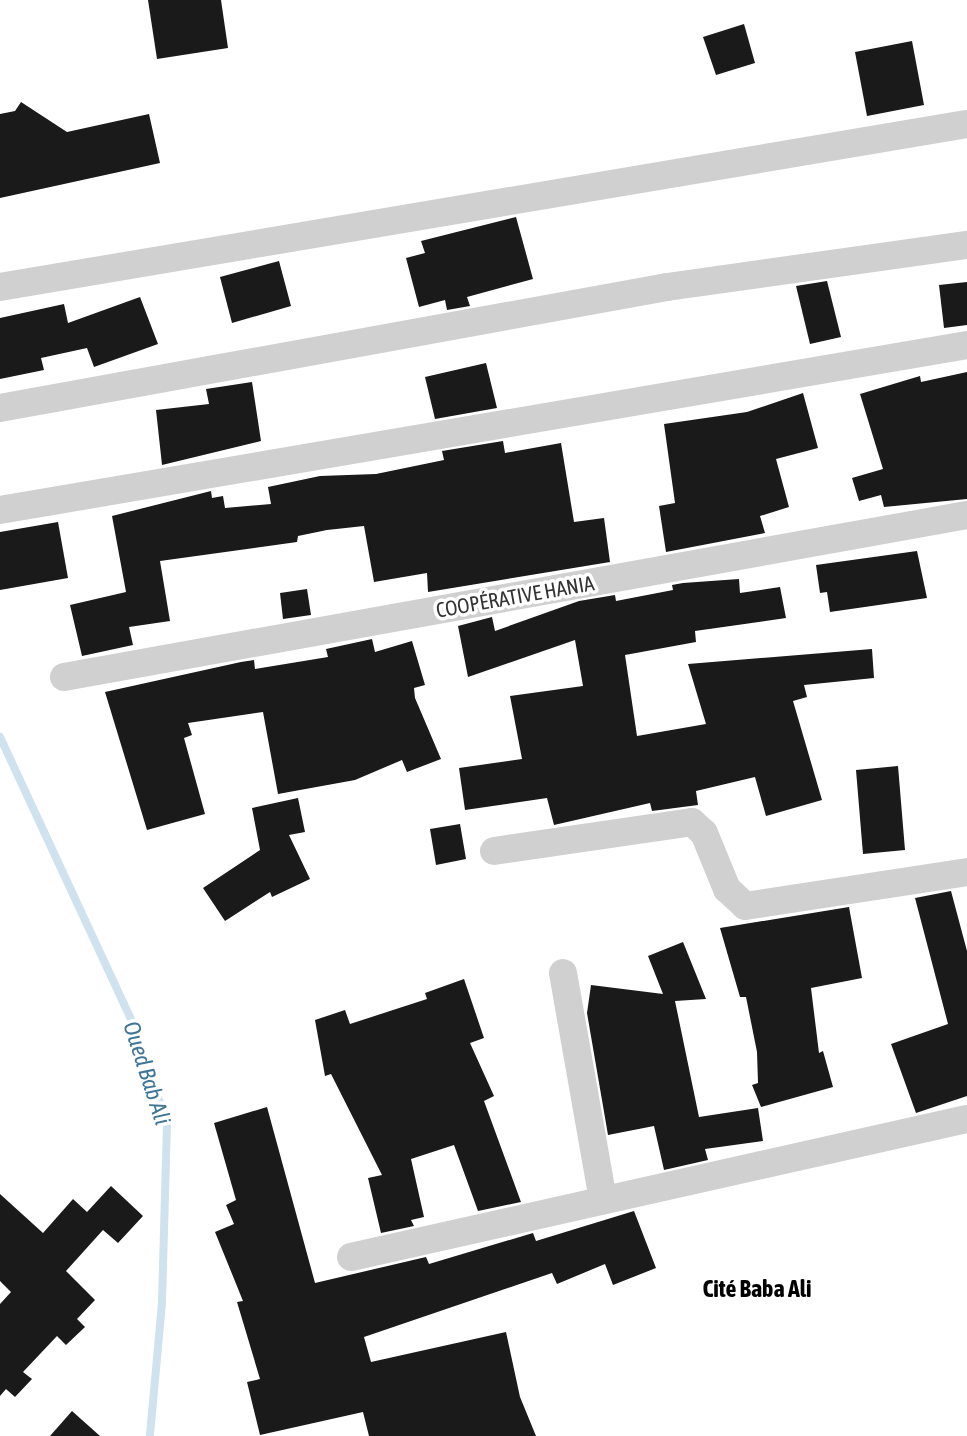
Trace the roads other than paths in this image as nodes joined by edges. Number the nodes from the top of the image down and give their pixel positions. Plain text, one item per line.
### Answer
1 (967, 124) edge
2 (967, 245) edge
3 (0, 286) edge
4 (967, 345) edge
5 (0, 408) edge
6 (0, 510) edge
7 (967, 515) edge
8 (64, 677) dead end
9 (494, 851) dead end
10 (967, 872) edge
11 (563, 973) dead end
12 (967, 1119) edge
13 (603, 1201) junction
14 (351, 1257) dead end

1 - 3 street
2 - 5 street
4 - 6 street
7 - 8 street, COOPÉRATIVE HANIA
9 - 10 street
11 - 13 street
12 - 13 street
13 - 14 street

